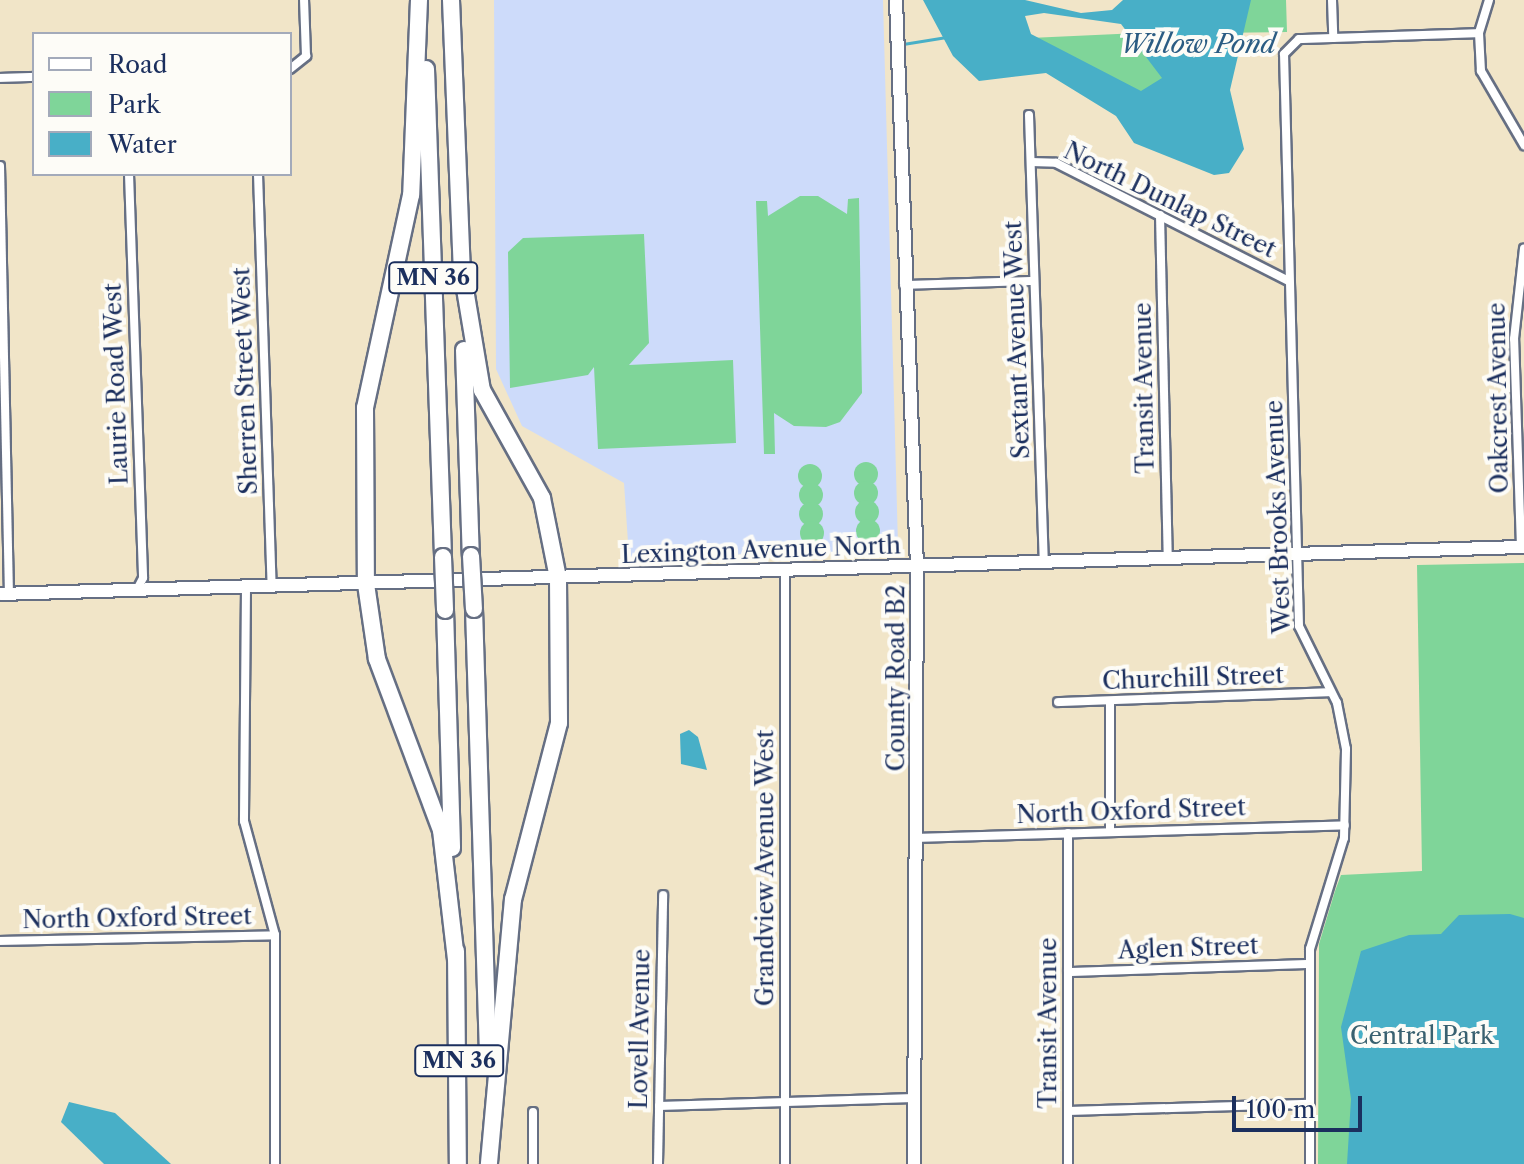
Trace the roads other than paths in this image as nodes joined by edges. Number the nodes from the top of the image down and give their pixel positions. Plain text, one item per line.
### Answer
1 (304, 0) edge
2 (421, 0) edge
3 (451, 0) edge
4 (896, 0) edge
5 (1332, 0) edge
6 (1489, 0) edge
7 (1479, 33) junction
8 (1333, 38) junction
9 (295, 68) edge
10 (32, 77) edge
11 (0, 78) edge
12 (1029, 115) dead end
13 (1524, 145) edge
14 (1031, 162) junction
15 (0, 166) edge
16 (129, 176) edge
17 (258, 176) edge
18 (1160, 215) junction
19 (1524, 253) edge
20 (462, 271) junction
21 (1034, 281) junction
22 (1289, 281) junction
23 (903, 285) junction
24 (1523, 547) edge
25 (1299, 555) junction
26 (1168, 560) junction
27 (1044, 564) junction
28 (917, 567) junction
29 (785, 572) junction
30 (558, 578) junction
31 (366, 584) junction
32 (272, 587) junction
33 (246, 588) junction
34 (137, 591) junction
35 (4, 594) edge
36 (1330, 692) junction
37 (1110, 701) junction
38 (1058, 702) dead end
39 (1345, 825) junction
40 (1110, 832) junction
41 (1068, 833) junction
42 (918, 838) junction
43 (663, 895) dead end
44 (275, 935) junction
45 (0, 941) edge
46 (456, 959) junction
47 (1310, 964) junction
48 (1068, 972) junction
49 (914, 1098) junction
50 (785, 1101) junction
51 (1310, 1104) junction
52 (659, 1106) junction
53 (1068, 1111) junction
54 (533, 1112) dead end
55 (275, 1164) edge
56 (458, 1164) edge
57 (489, 1164) edge
58 (533, 1164) edge
59 (658, 1164) edge
60 (785, 1164) edge
61 (914, 1164) edge
62 (1068, 1164) edge
63 (1310, 1164) edge

1 - 9 street
2 - 31 highway
2 - 46 highway, MN 36, bridge
3 - 20 highway, MN 36
4 - 23 main road, County Road B2
5 - 8 street
6 - 7 street
7 - 8 street
7 - 13 street
8 - 22 street, West Brooks Avenue
10 - 11 street
12 - 14 street, Sextant Avenue West
14 - 18 street, North Dunlap Street
14 - 21 street, Sextant Avenue West
15 - 35 street
16 - 34 street, Laurie Road West
17 - 32 street, Sherren Street West
18 - 22 street, North Dunlap Street
18 - 26 street, Transit Avenue
19 - 24 street, Oakcrest Avenue
20 - 30 highway
20 - 57 highway, MN 36, bridge
21 - 23 street
21 - 27 street, Sextant Avenue West
22 - 25 street, West Brooks Avenue
23 - 28 main road, County Road B2
24 - 25 main road, Lexington Avenue North
25 - 26 main road, Lexington Avenue North
25 - 36 street, West Brooks Avenue
26 - 27 main road, Lexington Avenue North
27 - 28 main road, Lexington Avenue North
28 - 29 main road, Lexington Avenue North
28 - 42 main road, County Road B2
29 - 30 main road, Lexington Avenue North
29 - 50 street, Grandview Avenue West
30 - 31 main road, Lexington Avenue North
30 - 57 highway
31 - 32 main road, Lexington Avenue North
31 - 46 highway
32 - 33 main road, Lexington Avenue North
33 - 34 main road, Lexington Avenue North
33 - 44 street
34 - 35 main road, Lexington Avenue North
36 - 37 street, Churchill Street
36 - 39 street, West Brooks Avenue
37 - 38 street, Churchill Street
37 - 40 street
39 - 40 street, North Oxford Street
39 - 47 street, West Brooks Avenue
40 - 41 street, North Oxford Street
41 - 42 street, North Oxford Street
41 - 48 street, Transit Avenue
42 - 49 main road, County Road B2
43 - 52 street, Lovell Avenue
44 - 45 street, North Oxford Street
44 - 55 street
46 - 56 highway, MN 36
47 - 48 street, Aglen Street
47 - 51 street, West Brooks Avenue
48 - 53 street, Transit Avenue
49 - 50 street
49 - 61 main road, County Road B2
50 - 52 street
50 - 60 street, Grandview Avenue West
51 - 53 street
51 - 63 street, West Brooks Avenue
52 - 59 street, Lovell Avenue
53 - 62 street, Transit Avenue
54 - 58 street

